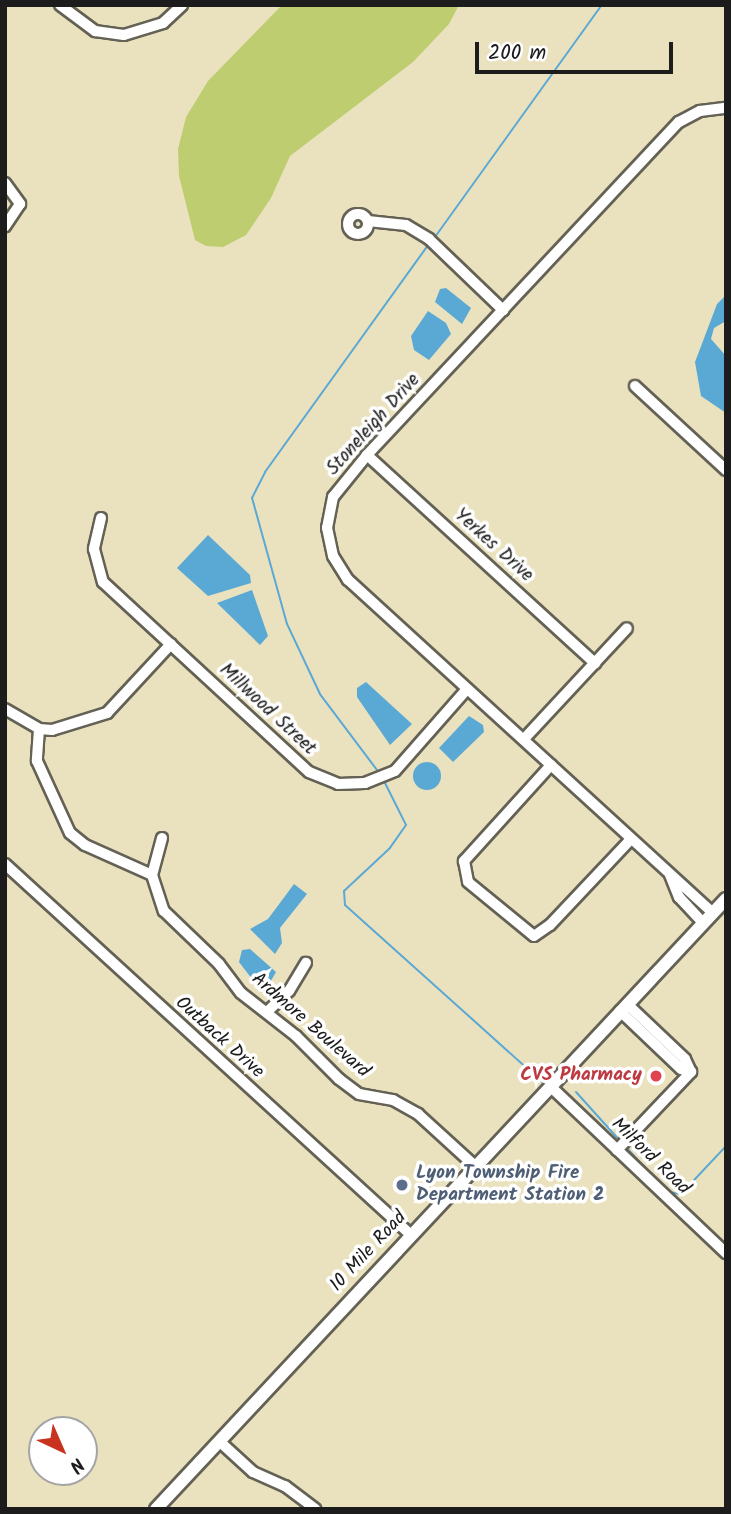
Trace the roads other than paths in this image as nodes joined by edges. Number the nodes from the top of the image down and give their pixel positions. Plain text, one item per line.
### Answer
1 (60, 5) edge
2 (182, 5) edge
3 (726, 108) edge
4 (5, 183) edge
5 (368, 221) dead end
6 (5, 226) edge
7 (503, 310) junction
8 (635, 386) dead end
9 (367, 455) junction
10 (726, 470) edge
11 (101, 518) dead end
12 (627, 628) dead end
13 (171, 644) junction
14 (595, 663) junction
15 (467, 689) junction
16 (5, 709) edge
17 (38, 729) junction
18 (524, 739) junction
19 (551, 765) junction
20 (162, 838) dead end
21 (631, 839) junction
22 (5, 864) edge
23 (152, 875) junction
24 (670, 875) junction
25 (726, 899) edge
26 (713, 913) junction
27 (703, 923) junction
28 (306, 963) dead end
29 (623, 1007) junction
30 (268, 1011) junction
31 (550, 1086) junction
32 (617, 1150) junction
33 (475, 1166) junction
34 (411, 1235) junction
35 (726, 1253) edge
36 (219, 1441) junction
37 (156, 1509) edge
38 (315, 1509) edge

1 - 2 street
3 - 7 street, Stoneleigh Drive
4 - 6 street
5 - 7 street
7 - 9 street, Stoneleigh Drive
8 - 10 street
9 - 14 street, Yerkes Drive
9 - 15 street, Stoneleigh Drive
11 - 13 street, Millwood Street
12 - 14 street
13 - 15 street, Millwood Street
13 - 17 street
14 - 18 street
15 - 18 street, Stoneleigh Drive
16 - 17 street
17 - 23 street
18 - 19 street, Stoneleigh Drive
19 - 21 street, Stoneleigh Drive
19 - 21 street
20 - 23 street
21 - 24 street, Stoneleigh Drive
22 - 34 street, Outback Drive
23 - 30 street, Ardmore Boulevard
24 - 26 street, Stoneleigh Drive
24 - 27 street, Stoneleigh Drive
25 - 26 main road, 10 Mile Road
26 - 27 main road, 10 Mile Road
27 - 29 main road, 10 Mile Road
28 - 30 street
29 - 31 main road, 10 Mile Road
29 - 32 street
30 - 33 street, Ardmore Boulevard
31 - 32 street, Milford Road
31 - 33 main road, 10 Mile Road
32 - 35 street, Milford Road
33 - 34 main road, 10 Mile Road
34 - 36 main road, 10 Mile Road
36 - 37 main road, 10 Mile Road
36 - 38 street

